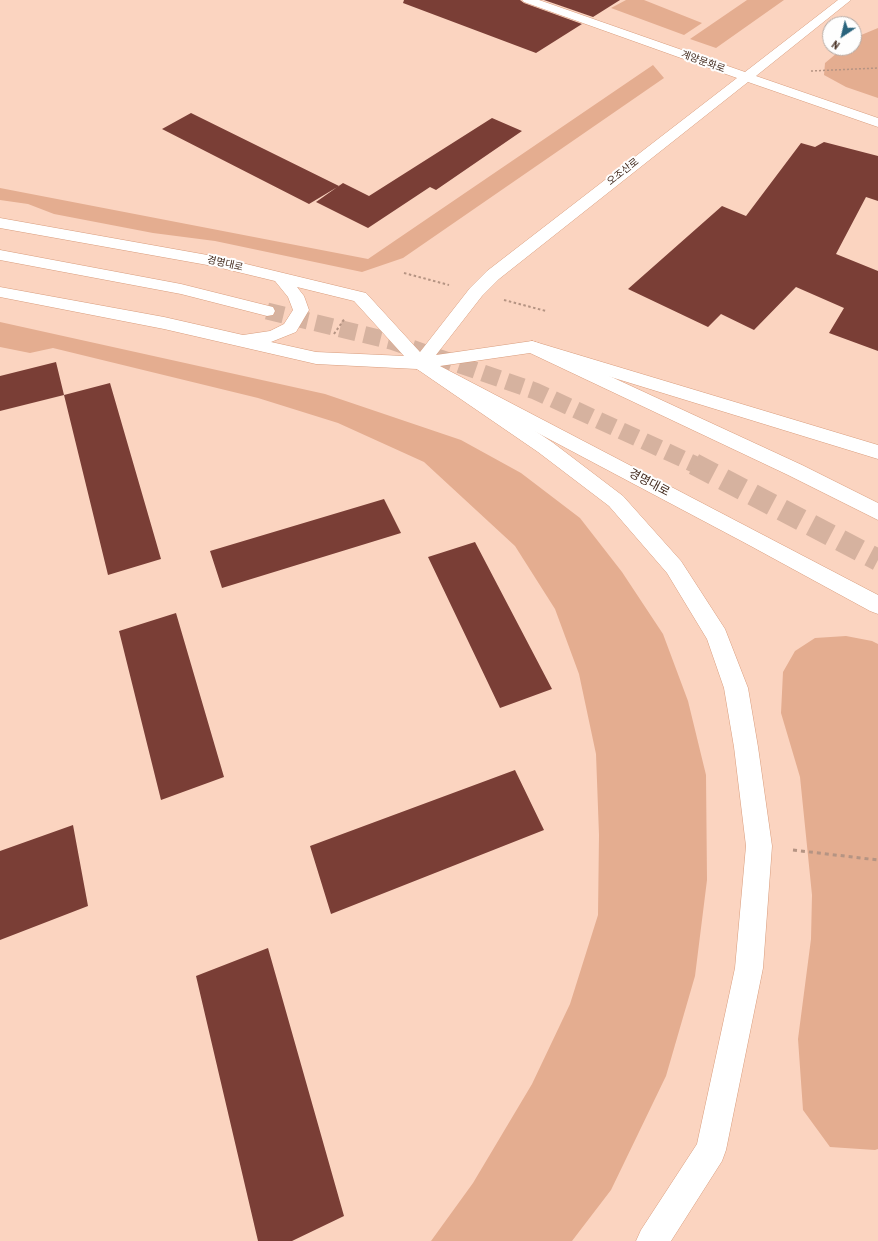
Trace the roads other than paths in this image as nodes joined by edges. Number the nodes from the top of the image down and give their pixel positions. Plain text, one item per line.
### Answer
1 (528, 0) edge
2 (845, 0) edge
3 (745, 77) junction
4 (878, 123) edge
5 (0, 224) edge
6 (0, 255) edge
7 (281, 278) junction
8 (0, 292) edge
9 (267, 311) tunnel mouth
10 (236, 340) junction
11 (532, 346) junction
12 (420, 363) junction
13 (878, 452) edge
14 (878, 512) edge
15 (878, 605) edge
16 (652, 1241) edge

1 - 3 street, 계양문화로
2 - 3 street, 오조산로
3 - 4 street, 계양문화로
3 - 12 street, 오조산로
5 - 7 street, 경명대로
6 - 9 street
7 - 10 street
7 - 12 street, 경명대로
8 - 10 street, 경명대로
10 - 12 street, 경명대로
11 - 12 street, 경명대로
11 - 13 street
11 - 14 street
12 - 15 street, 경명대로
12 - 16 street

